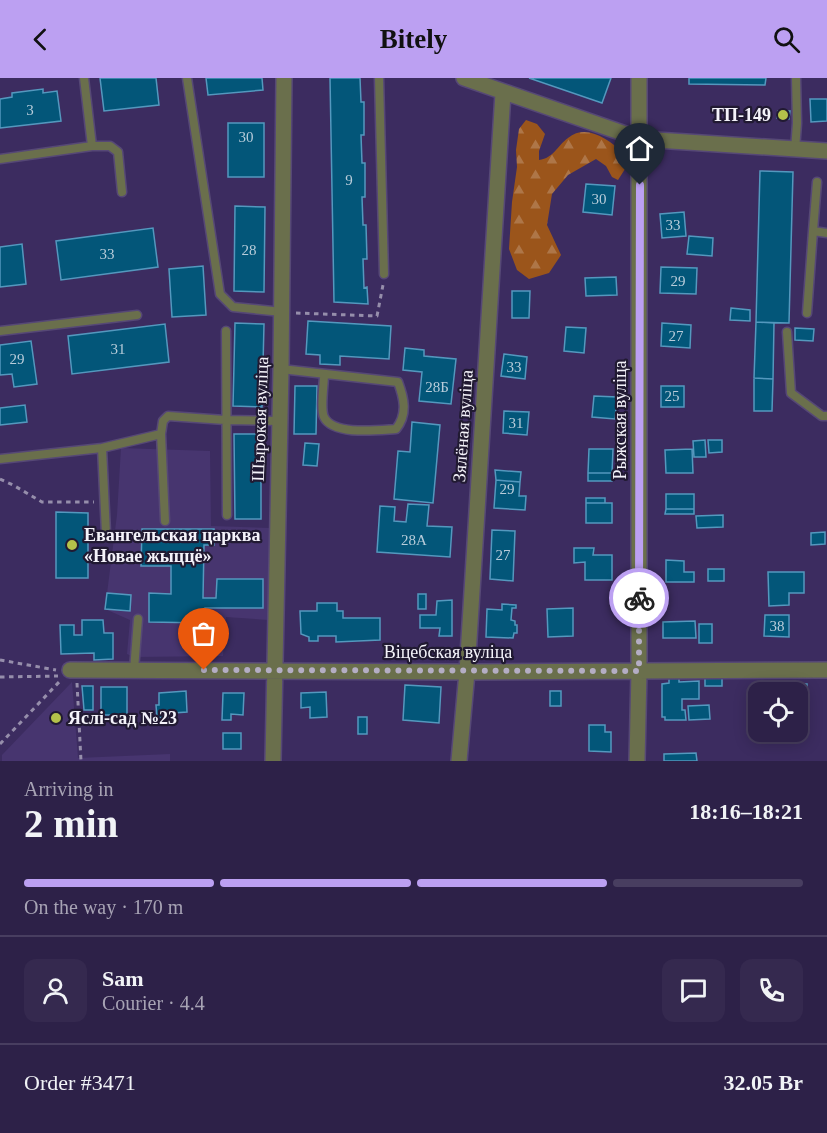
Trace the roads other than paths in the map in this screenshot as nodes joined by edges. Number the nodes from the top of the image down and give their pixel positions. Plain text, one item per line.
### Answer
1 (84, 78) edge
2 (187, 78) edge
3 (284, 78) edge
4 (379, 78) edge
5 (464, 78) edge
6 (639, 78) edge
7 (796, 78) edge
8 (503, 93) junction
9 (640, 139) junction
10 (92, 147) junction
11 (795, 150) junction
12 (827, 151) edge
13 (0, 159) edge
14 (817, 182) dead end
15 (122, 192) dead end
16 (813, 231) junction
17 (827, 233) edge
18 (384, 274) road end
19 (282, 312) junction
20 (807, 313) dead end
21 (136, 315) dead end
22 (0, 331) edge
23 (226, 331) dead end
24 (787, 332) dead end
25 (281, 369) junction
26 (324, 375) junction
27 (827, 416) edge
28 (225, 420) junction
29 (279, 421) junction
30 (160, 434) junction
31 (102, 448) junction
32 (0, 459) edge
33 (227, 515) dead end
34 (165, 521) dead end
35 (106, 533) dead end
36 (138, 619) dead end
37 (73, 670) road end
38 (134, 670) junction
39 (274, 670) junction
40 (827, 670) edge
41 (639, 671) junction
42 (467, 672) junction
43 (273, 761) edge
44 (459, 761) edge
45 (637, 761) edge

1 - 10 lane
2 - 19 lane
3 - 19 street, Шырокая вуліца
4 - 18 lane
5 - 8 street
6 - 9 street, Рыжская вуліца
7 - 11 lane
8 - 9 street
8 - 42 street, Зялёная вуліца
9 - 11 street
9 - 41 street, Рыжская вуліца
10 - 13 lane
10 - 15 lane
11 - 12 street
14 - 16 lane
16 - 17 lane
16 - 20 lane
19 - 25 street, Шырокая вуліца
21 - 22 lane
23 - 28 lane
24 - 27 lane
25 - 26 lane
25 - 29 street, Шырокая вуліца
26 - 26 lane
28 - 29 lane
28 - 30 lane
28 - 33 lane
29 - 39 street, Шырокая вуліца
30 - 31 lane
30 - 34 lane
31 - 32 lane
31 - 35 lane
36 - 38 lane
37 - 38 street, Віцебская вуліца
38 - 39 street, Віцебская вуліца
39 - 42 street, Віцебская вуліца
39 - 43 street, Шырокая вуліца
40 - 41 street, Віцебская вуліца
41 - 42 street, Віцебская вуліца
41 - 45 street, Рыжская вуліца
42 - 44 street, Зялёная вуліца

